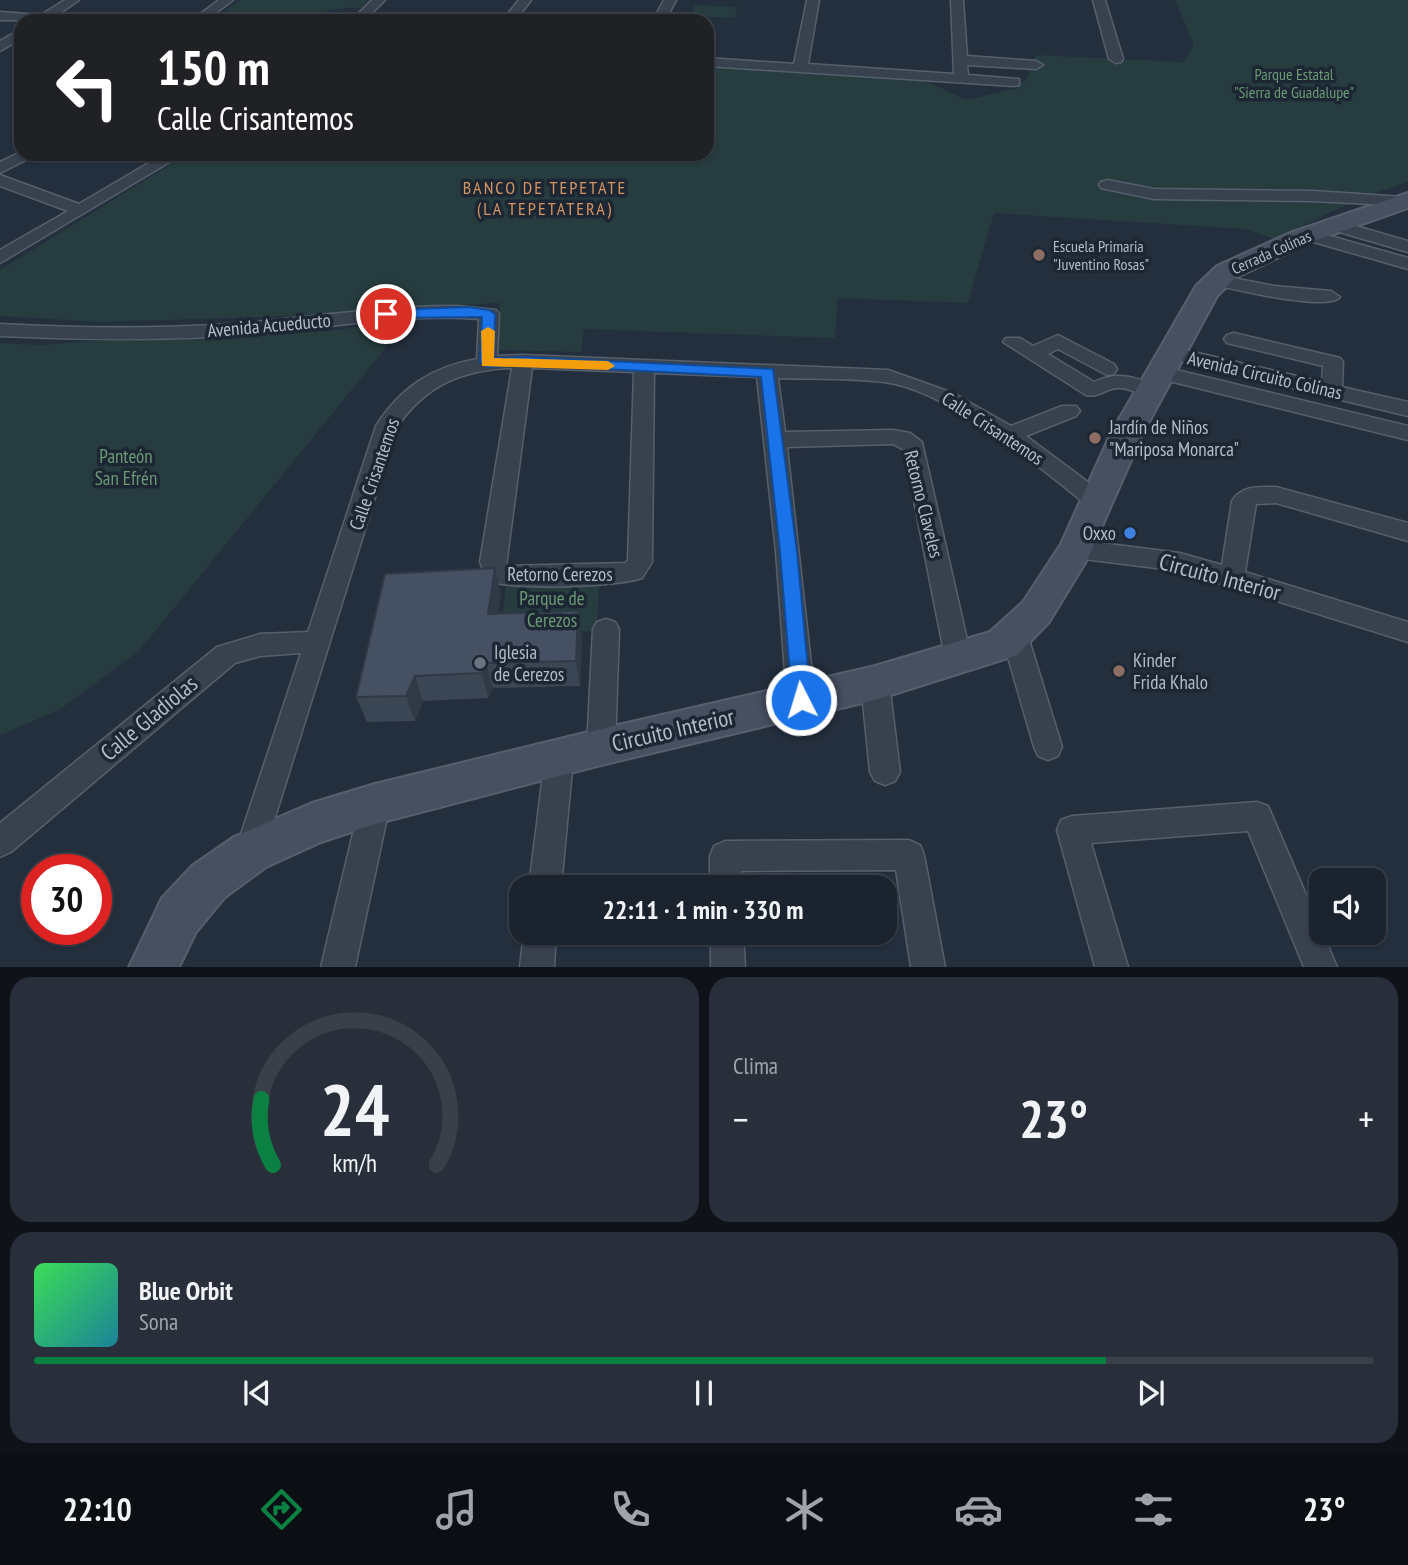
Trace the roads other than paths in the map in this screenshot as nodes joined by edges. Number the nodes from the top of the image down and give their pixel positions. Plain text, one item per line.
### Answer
1 (73, 0) edge
2 (228, 0) edge
3 (379, 0) edge
4 (525, 0) edge
5 (813, 0) edge
6 (957, 0) edge
7 (1100, 0) edge
8 (51, 14) edge
9 (207, 14) edge
10 (364, 14) edge
11 (514, 14) edge
12 (1116, 59) dead end
13 (960, 60) junction
14 (714, 62) edge
15 (1036, 65) dead end
16 (800, 68) junction
17 (961, 78) junction
18 (1014, 82) dead end
19 (14, 160) edge
20 (19, 161) edge
21 (157, 161) edge
22 (1, 172) edge
23 (1107, 186) dead end
24 (1406, 201) edge
25 (81, 210) junction
26 (1335, 226) junction
27 (1309, 234) junction
28 (1408, 247) edge
29 (0, 258) edge
30 (1408, 264) edge
31 (1217, 280) junction
32 (1331, 297) dead end
33 (0, 330) edge
34 (1234, 339) dead end
35 (1013, 342) dead end
36 (1032, 354) junction
37 (523, 361) junction
38 (487, 362) junction
39 (644, 368) junction
40 (1107, 369) dead end
41 (768, 372) junction
42 (1160, 372) junction
43 (1332, 391) junction
44 (1408, 409) edge
45 (1069, 411) dead end
46 (1408, 433) edge
47 (1009, 435) junction
48 (775, 440) junction
49 (1096, 500) junction
50 (1408, 532) edge
51 (1076, 550) junction
52 (1232, 578) junction
53 (606, 629) dead end
54 (1408, 632) edge
55 (1014, 633) junction
56 (318, 642) junction
57 (958, 657) junction
58 (875, 683) junction
59 (801, 700) junction
60 (601, 747) junction
61 (1048, 747) dead end
62 (559, 759) junction
63 (885, 772) dead end
64 (375, 804) junction
65 (0, 842) edge
66 (250, 852) junction
67 (546, 875) edge
68 (726, 875) edge
69 (539, 945) edge
70 (728, 945) edge
71 (153, 967) edge
72 (338, 967) edge
73 (537, 967) edge
74 (729, 967) edge
75 (928, 967) edge
76 (1112, 967) edge
77 (1321, 967) edge

1 - 8 street
2 - 9 street
3 - 10 street
4 - 11 street
5 - 16 street
6 - 13 street
7 - 12 street
13 - 15 street
13 - 17 street
14 - 16 street
16 - 17 street
17 - 18 street
19 - 22 street
20 - 22 street
21 - 25 street
22 - 25 street
23 - 24 street
24 - 26 main road, Cerrada Colinas
25 - 29 street
26 - 27 main road, Cerrada Colinas
26 - 28 street
27 - 30 street
27 - 31 main road, Cerrada Colinas
31 - 32 street
31 - 42 main road, Cerrada Colinas
33 - 38 street, Avenida Acueducto
34 - 43 street
35 - 36 street
36 - 40 street
36 - 42 street
37 - 38 street, Calle Crisantemos
37 - 39 street, Calle Crisantemos
37 - 39 street, Retorno Cerezos
38 - 56 street, Calle Crisantemos
39 - 41 street, Calle Crisantemos
41 - 47 street, Calle Crisantemos
41 - 48 street
42 - 43 street, Avenida Circuito Colinas
42 - 46 street
42 - 49 main road
43 - 44 street, Avenida Circuito Colinas
45 - 47 street
47 - 49 street, Calle Crisantemos
48 - 57 street, Retorno Claveles
48 - 59 street
49 - 51 main road
50 - 52 street
51 - 52 street, Circuito Interior
51 - 55 main road, Circuito Interior
52 - 54 street, Circuito Interior
53 - 60 street
55 - 57 main road, Circuito Interior
55 - 61 street
56 - 65 street, Calle Gladiolas
56 - 66 street, Calle Crisantemos
57 - 58 main road, Circuito Interior
58 - 59 main road, Circuito Interior
58 - 63 street
59 - 60 main road, Circuito Interior
60 - 62 main road, Circuito Interior
62 - 64 main road, Circuito Interior
62 - 67 street
64 - 66 main road, Circuito Interior
64 - 72 street
66 - 71 main road, Circuito Interior
68 - 75 street
69 - 73 street
70 - 74 street
76 - 77 street

